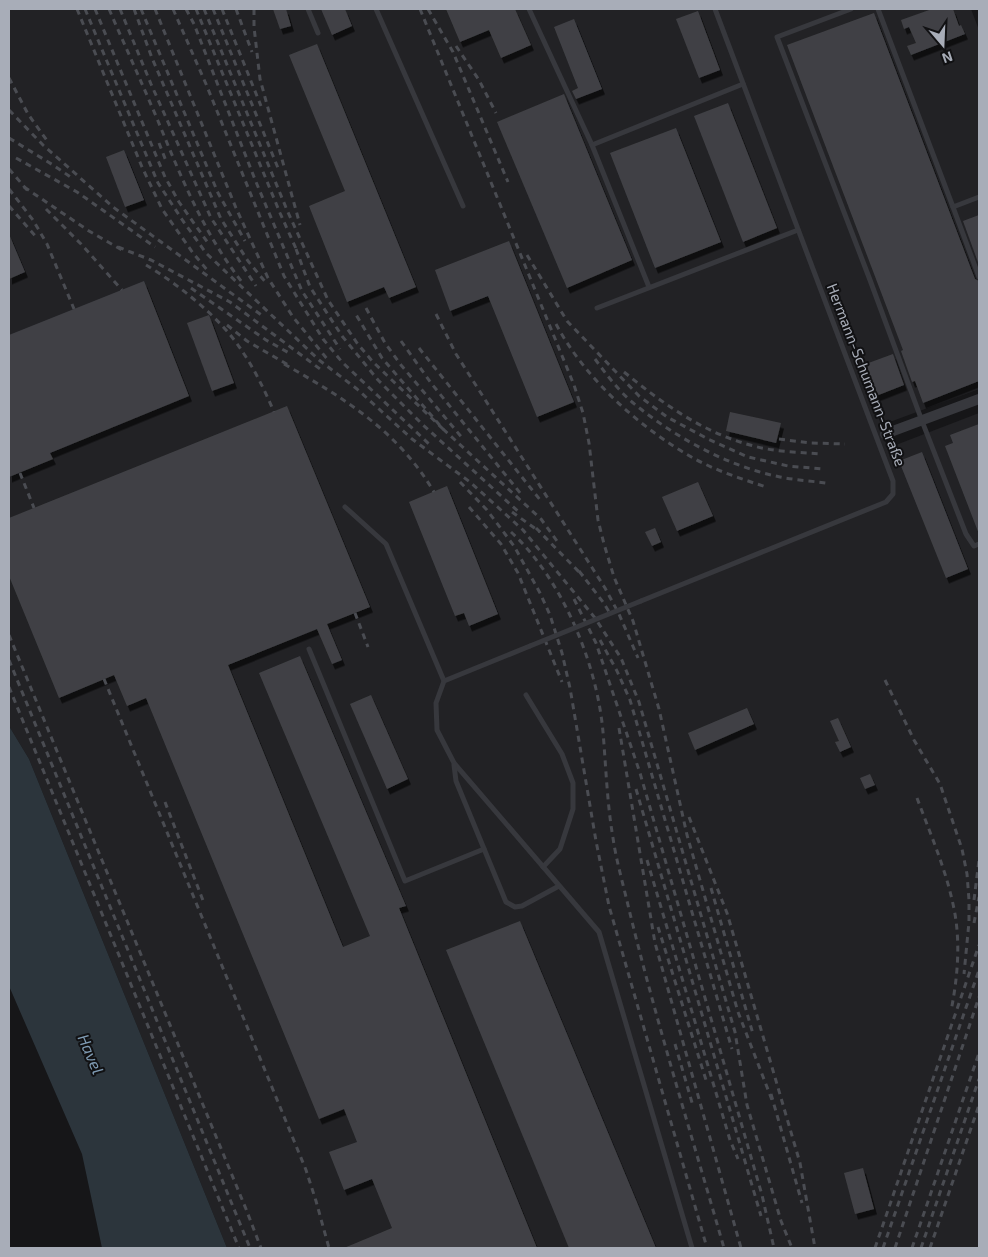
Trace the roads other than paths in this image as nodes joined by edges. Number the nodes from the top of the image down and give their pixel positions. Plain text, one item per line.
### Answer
1 (308, 9) edge
2 (376, 9) edge
3 (529, 9) edge
4 (714, 9) edge
5 (851, 9) edge
6 (878, 9) edge
7 (318, 33) dead end
8 (743, 84) junction
9 (592, 145) junction
10 (979, 197) edge
11 (463, 206) dead end
12 (953, 208) junction
13 (798, 230) junction
14 (979, 277) edge
15 (649, 287) junction
16 (596, 308) dead end
17 (979, 399) edge
18 (922, 420) junction
19 (885, 434) dead end
20 (345, 507) dead end
21 (979, 544) edge
22 (309, 649) dead end
23 (444, 681) junction
24 (526, 695) dead end
25 (454, 763) junction
26 (484, 849) junction
27 (543, 867) junction
28 (559, 886) junction
29 (692, 1248) edge

1 - 7 lane
2 - 11 lane
3 - 9 lane
4 - 8 lane, Hermann-Schumann-Straße
5 - 18 lane
6 - 12 lane
8 - 9 lane
8 - 13 lane, Hermann-Schumann-Straße
9 - 15 lane
10 - 12 lane
12 - 14 lane
13 - 15 lane
13 - 23 lane, Hermann-Schumann-Straße, bridge
15 - 16 lane
17 - 18 street
18 - 19 street
18 - 21 lane
20 - 23 lane
22 - 26 lane
23 - 25 lane
24 - 27 lane
25 - 26 lane
25 - 27 lane
26 - 28 lane
27 - 28 lane
28 - 29 lane

